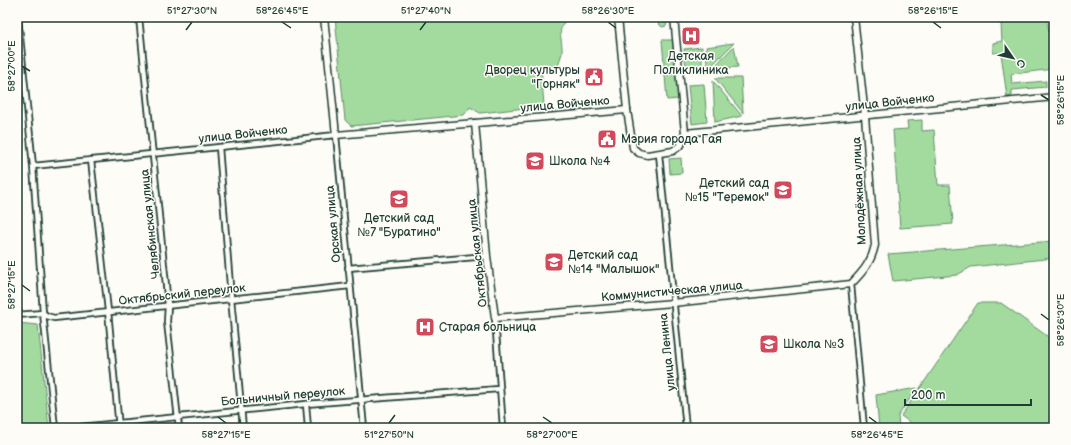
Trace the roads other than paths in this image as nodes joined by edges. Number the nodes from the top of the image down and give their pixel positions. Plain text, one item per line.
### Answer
1 (18, 17) edge
2 (139, 17) edge
3 (324, 17) edge
4 (618, 17) edge
5 (674, 17) edge
6 (854, 17) edge
7 (1054, 97) edge
8 (627, 110) junction
9 (865, 116) junction
10 (475, 123) junction
11 (685, 133) junction
12 (336, 135) junction
13 (219, 147) junction
14 (153, 153) junction
15 (659, 154) junction
16 (91, 160) junction
17 (33, 166) junction
18 (487, 256) junction
19 (348, 268) junction
20 (852, 284) junction
21 (350, 286) junction
22 (231, 298) junction
23 (673, 303) junction
24 (168, 305) junction
25 (108, 311) junction
26 (43, 313) junction
27 (17, 315) edge
28 (495, 318) junction
29 (499, 389) junction
30 (362, 400) junction
31 (306, 404) junction
32 (242, 410) junction
33 (178, 416) junction
34 (118, 426) edge
35 (55, 428) edge
36 (70, 428) edge
37 (179, 428) edge
38 (243, 428) edge
39 (308, 428) edge
40 (364, 428) edge
41 (503, 428) edge
42 (686, 428) edge
43 (864, 428) edge

1 - 17 street
2 - 14 street, Челябинская улица
3 - 12 main road, Орская улица
4 - 8 main road
5 - 11 main road
6 - 9 main road, Молодёжная улица
7 - 9 main road, улица Войченко
8 - 10 main road, улица Войченко
8 - 15 main road, улица Войченко
9 - 11 main road, улица Войченко
9 - 20 main road, Молодёжная улица
10 - 12 main road, улица Войченко
10 - 18 main road, Октябрьская улица
11 - 15 main road, улица Войченко
12 - 13 street, улица Войченко
12 - 19 street, Орская улица
13 - 14 street, улица Войченко
13 - 22 street
14 - 16 street, улица Войченко
14 - 24 street, Челябинская улица
15 - 23 street, улица Ленина
16 - 17 street, улица Войченко
16 - 25 street
17 - 26 street
18 - 19 street
18 - 28 main road, Октябрьская улица
19 - 21 street, Орская улица
20 - 23 main road, Коммунистическая улица
20 - 43 street
21 - 22 street, Октябрьский переулок
21 - 30 street, Орская улица
22 - 24 street, Октябрьский переулок
22 - 32 street
23 - 28 main road, Коммунистическая улица
23 - 42 street, улица Ленина
24 - 25 street, Октябрьский переулок
24 - 33 street, Челябинская улица
25 - 26 street, Октябрьский переулок
25 - 34 street
26 - 27 street, Октябрьский переулок
26 - 35 street
28 - 29 street, Октябрьская улица
29 - 30 street, Больничный переулок
29 - 41 street, Октябрьская улица
30 - 31 street, Больничный переулок
30 - 40 street, Орская улица
31 - 32 street, Больничный переулок
31 - 39 street
32 - 33 street, Больничный переулок
32 - 38 street
33 - 34 street, Больничный переулок
33 - 37 street, Челябинская улица
34 - 36 street, Больничный переулок

